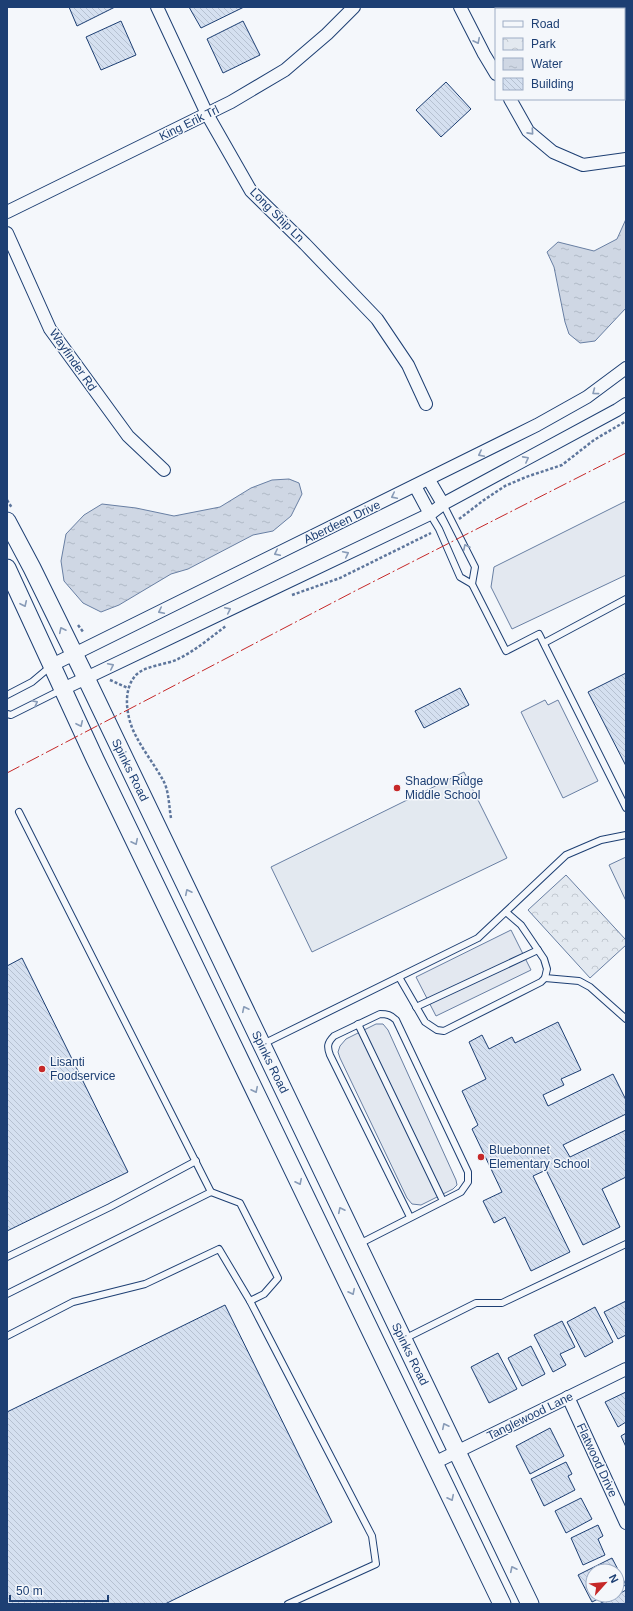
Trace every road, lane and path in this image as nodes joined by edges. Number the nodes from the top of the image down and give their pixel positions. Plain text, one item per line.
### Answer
1 (157, 7) edge
2 (354, 7) edge
3 (462, 7) edge
4 (495, 72) edge
5 (511, 100) edge
6 (207, 114) junction
7 (626, 159) edge
8 (7, 212) edge
9 (7, 233) edge
10 (626, 368) edge
11 (426, 404) dead end
12 (626, 404) edge
13 (626, 421) edge
14 (164, 470) dead end
15 (429, 480) junction
16 (415, 486) junction
17 (443, 504) junction
18 (430, 514) junction
19 (7, 521) edge
20 (453, 522) junction
21 (439, 530) junction
22 (7, 568) edge
23 (472, 584) junction
24 (286, 598) dead end
25 (626, 599) edge
26 (230, 624) dead end
27 (544, 643) junction
28 (74, 654) junction
29 (52, 665) junction
30 (86, 678) junction
31 (110, 680) dead end
32 (128, 688) junction
33 (63, 689) junction
34 (7, 695) edge
35 (7, 714) edge
36 (626, 808) edge
37 (19, 812) dead end
38 (171, 824) dead end
39 (626, 835) edge
40 (506, 912) junction
41 (538, 950) junction
42 (399, 977) junction
43 (545, 978) junction
44 (416, 1007) junction
45 (626, 1019) edge
46 (358, 1024) junction
47 (261, 1044) junction
48 (238, 1055) junction
49 (196, 1162) junction
50 (211, 1192) junction
51 (443, 1201) junction
52 (410, 1217) junction
53 (626, 1244) edge
54 (358, 1245) junction
55 (335, 1256) junction
56 (7, 1257) edge
57 (7, 1294) edge
58 (250, 1301) junction
59 (7, 1336) edge
60 (403, 1339) junction
61 (626, 1369) edge
62 (568, 1397) junction
63 (457, 1452) junction
64 (434, 1463) junction
65 (626, 1523) edge
66 (288, 1604) edge
67 (502, 1604) edge
68 (530, 1604) edge

1 - 6 street, Long Ship Ln
2 - 6 street, King Erik Trl
3 -> 4 street
5 -> 7 street
6 - 8 street, King Erik Trl
6 - 11 street, Long Ship Ln
9 - 14 street, Wayfinder Rd
10 -> 15 street, Aberdeen Drive
17 -> 12 street
13 - 20 path
15 - 16 street, Aberdeen Drive
15 - 17 street
16 - 18 street
16 -> 28 street, Aberdeen Drive
17 - 18 street
17 - 20 lane
18 - 21 lane
30 -> 18 street
28 -> 19 main road, Spinks Road
23 -> 20 lane
21 - 23 lane
21 - 24 path
22 -> 29 main road
23 - 27 lane
25 - 27 lane
26 - 32 path
27 - 36 lane
28 - 29 street, Aberdeen Drive
28 - 30 main road, Spinks Road
29 - 33 main road
29 - 34 lane
30 - 33 street
47 -> 30 main road, Spinks Road
31 - 32 path
32 - 38 path
35 -> 33 lane
33 -> 48 main road
37 - 49 lane
39 - 40 lane
40 - 41 lane
40 - 42 lane
41 - 43 lane
41 - 44 lane
42 - 44 lane
42 - 47 lane
43 - 44 lane
43 - 45 lane
46 - 51 lane
46 - 51 lane
46 - 52 lane
47 - 48 main road
54 -> 47 main road, Spinks Road
48 -> 55 main road
49 - 50 lane
49 - 56 lane
50 - 57 lane
50 - 58 lane
51 - 52 lane
52 - 54 lane
53 - 60 lane
54 - 55 main road
54 - 60 main road, Spinks Road
55 -> 64 main road
58 - 59 lane
58 - 66 lane
63 -> 60 main road, Spinks Road
61 - 62 street, Tanglewood Lane
62 - 63 street, Tanglewood Lane
62 - 65 street, Flatwood Drive
63 - 64 street, Tanglewood Lane
68 -> 63 main road, Spinks Road
64 -> 67 main road

